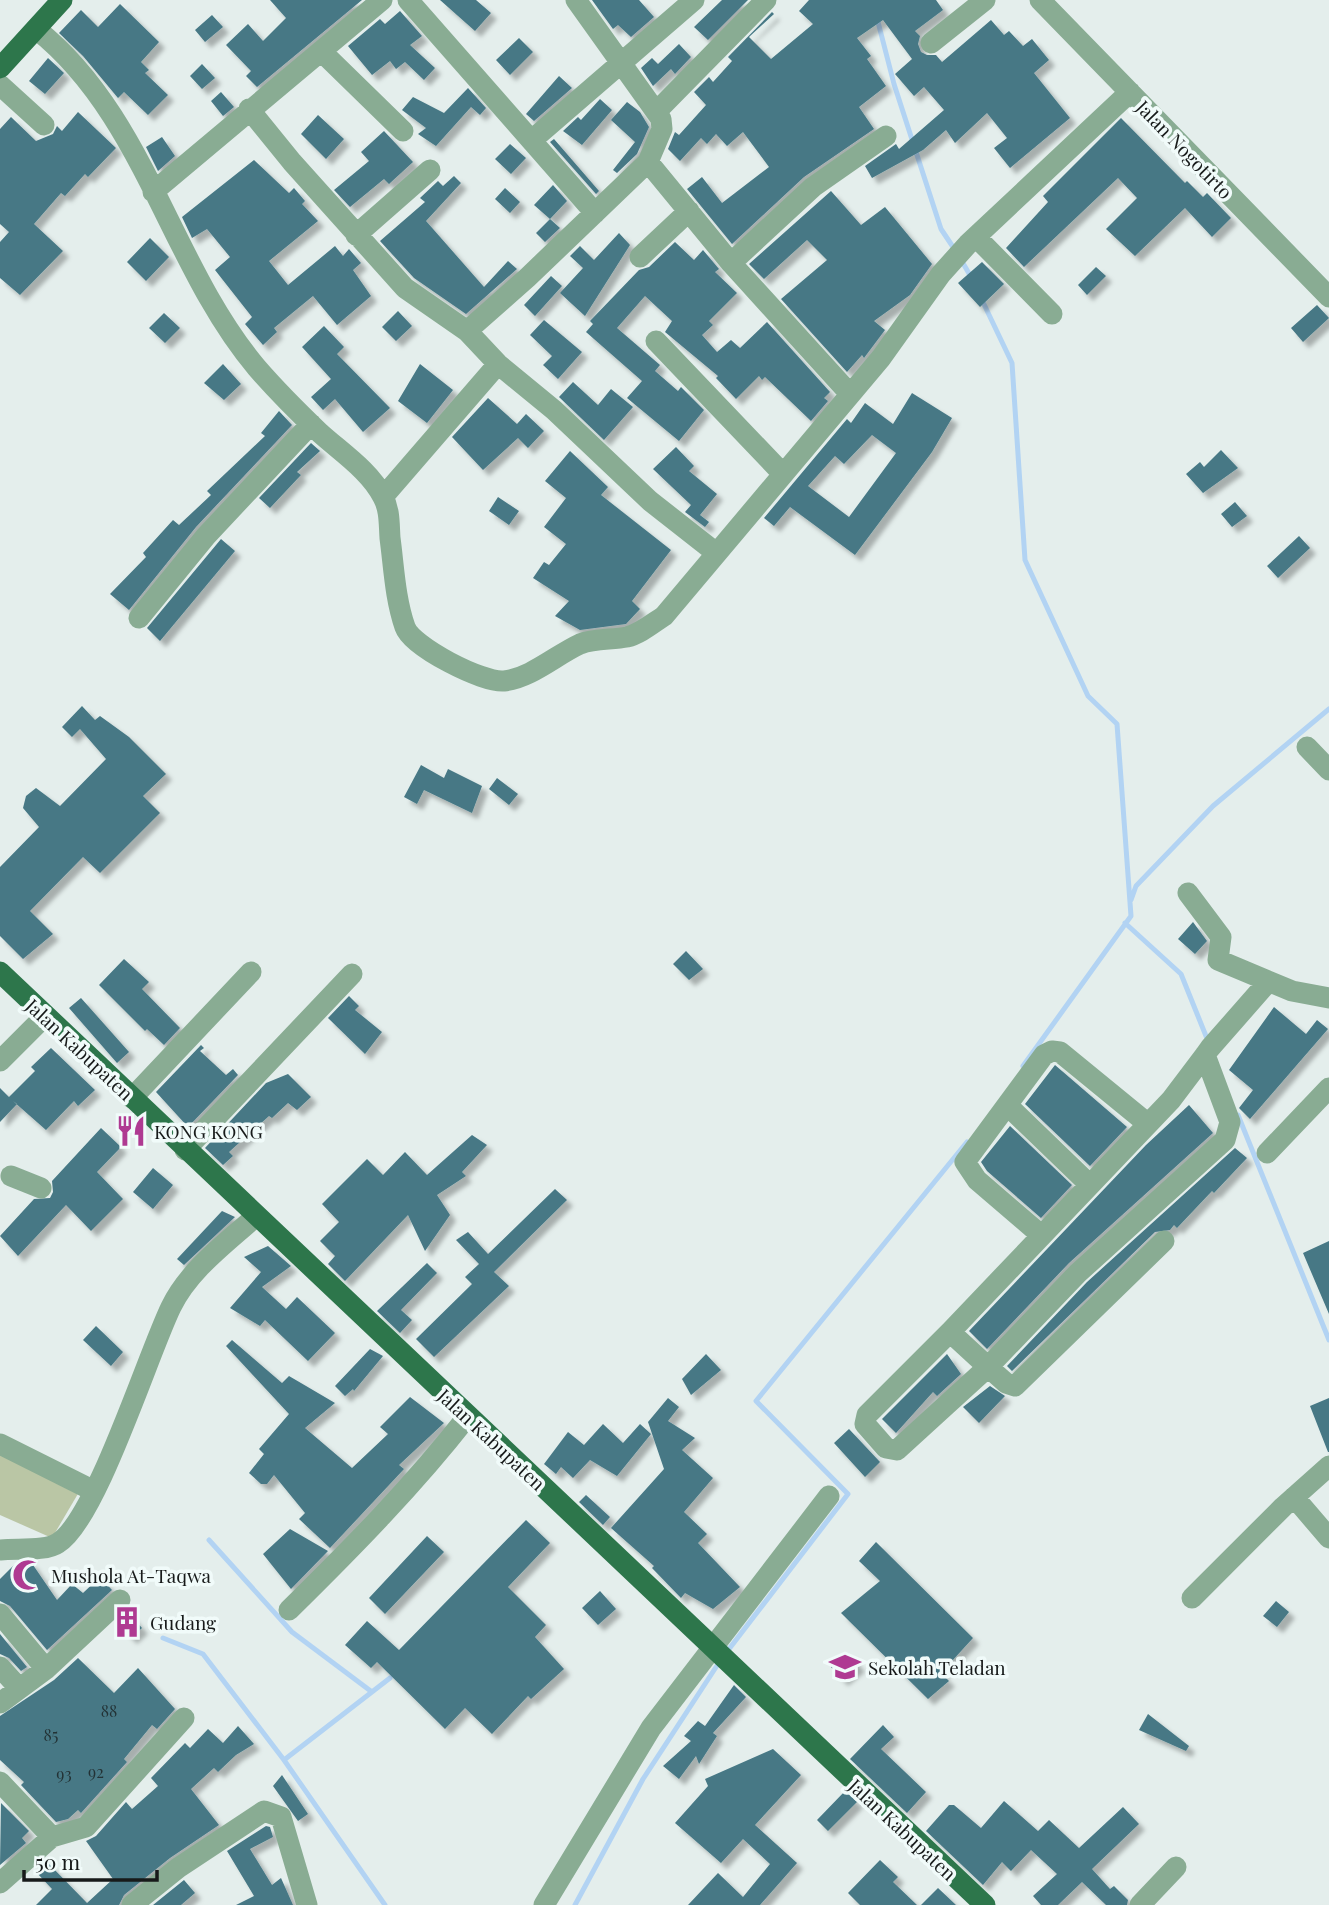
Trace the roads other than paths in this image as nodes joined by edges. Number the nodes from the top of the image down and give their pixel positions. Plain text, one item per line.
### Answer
1 (62, 0) edge
2 (408, 0) edge
3 (576, 0) edge
4 (694, 0) edge
5 (766, 0) edge
6 (985, 0) edge
7 (1040, 0) edge
8 (374, 3) edge
9 (36, 29) junction
10 (931, 43) dead end
11 (321, 51) junction
12 (618, 64) junction
13 (0, 68) edge
14 (0, 85) edge
15 (1130, 92) junction
16 (249, 109) junction
17 (656, 111) junction
18 (44, 125) dead end
19 (403, 131) dead end
20 (886, 136) dead end
21 (531, 139) junction
22 (648, 162) junction
23 (430, 170) dead end
24 (153, 192) junction
25 (688, 211) junction
26 (595, 212) junction
27 (356, 235) junction
28 (972, 240) junction
29 (640, 257) dead end
30 (731, 263) junction
31 (1329, 298) edge
32 (1052, 314) dead end
33 (467, 331) junction
34 (656, 341) dead end
35 (498, 364) junction
36 (850, 394) junction
37 (311, 424) junction
38 (782, 473) junction
39 (383, 497) junction
40 (715, 552) junction
41 (139, 618) dead end
42 (1307, 747) dead end
43 (1329, 770) edge
44 (1188, 893) dead end
45 (0, 972) edge
46 (251, 972) dead end
47 (352, 974) dead end
48 (1268, 982) junction
49 (1329, 998) edge
50 (44, 1017) junction
51 (1212, 1046) junction
52 (0, 1061) edge
53 (1329, 1088) edge
54 (132, 1098) junction
55 (1007, 1105) junction
56 (1149, 1124) junction
57 (186, 1150) junction
58 (1267, 1153) dead end
59 (4, 1175) edge
60 (1090, 1185) junction
61 (41, 1188) dead end
62 (255, 1217) junction
63 (1041, 1235) junction
64 (1164, 1241) dead end
65 (950, 1332) junction
66 (988, 1367) junction
67 (467, 1417) junction
68 (0, 1444) edge
69 (1329, 1466) edge
70 (94, 1491) junction
71 (829, 1496) dead end
72 (1294, 1497) junction
73 (1329, 1538) edge
74 (0, 1550) edge
75 (1192, 1598) dead end
76 (120, 1600) dead end
77 (289, 1610) dead end
78 (0, 1614) edge
79 (718, 1654) junction
80 (0, 1667) edge
81 (46, 1669) junction
82 (19, 1688) junction
83 (0, 1703) edge
84 (184, 1718) dead end
85 (0, 1782) edge
86 (52, 1838) junction
87 (1176, 1867) dead end
88 (0, 1883) edge
89 (132, 1905) edge
90 (307, 1905) edge
91 (544, 1905) edge
92 (985, 1905) edge
93 (1140, 1905) edge

1 - 9 main road
2 - 21 street
3 - 12 street
4 - 12 street
5 - 17 street
6 - 10 street
7 - 15 street, Jalan Nogotirto
8 - 11 street
9 - 13 main road
9 - 24 street
11 - 16 street
11 - 19 street
12 - 17 street
12 - 21 street
14 - 18 street
15 - 28 street
15 - 31 street, Jalan Nogotirto
16 - 24 street
16 - 27 street
17 - 22 street
20 - 30 street
21 - 26 street
22 - 25 street
22 - 26 street
23 - 27 street
24 - 37 street
25 - 29 street
25 - 30 street
26 - 33 street
27 - 33 street
28 - 32 street
28 - 36 street
30 - 36 street
33 - 35 street
34 - 38 street
35 - 39 street
35 - 40 street
36 - 38 street
37 - 39 street
37 - 41 street
38 - 40 street
39 - 40 street
42 - 43 street
44 - 48 street
45 - 50 main road, Jalan Kabupaten
46 - 54 street
47 - 57 street
48 - 49 street
48 - 51 street
50 - 52 street
50 - 54 main road, Jalan Kabupaten
51 - 56 street
51 - 66 street
53 - 58 street
54 - 57 main road, Jalan Kabupaten
55 - 56 street
55 - 60 street
55 - 63 street
56 - 60 street
57 - 62 main road, Jalan Kabupaten
59 - 61 street
60 - 63 street
62 - 67 main road, Jalan Kabupaten
62 - 70 street
63 - 65 street
64 - 66 street
65 - 66 street
65 - 66 street
67 - 77 street
67 - 79 main road, Jalan Kabupaten
68 - 70 street
69 - 72 street
70 - 74 street
71 - 79 street
72 - 73 street
72 - 75 street
76 - 81 street
78 - 81 street
79 - 91 street
79 - 92 main road, Jalan Kabupaten
80 - 82 street
81 - 82 street
82 - 83 street
84 - 86 street
85 - 86 street
86 - 88 street
87 - 93 street
89 - 90 street

